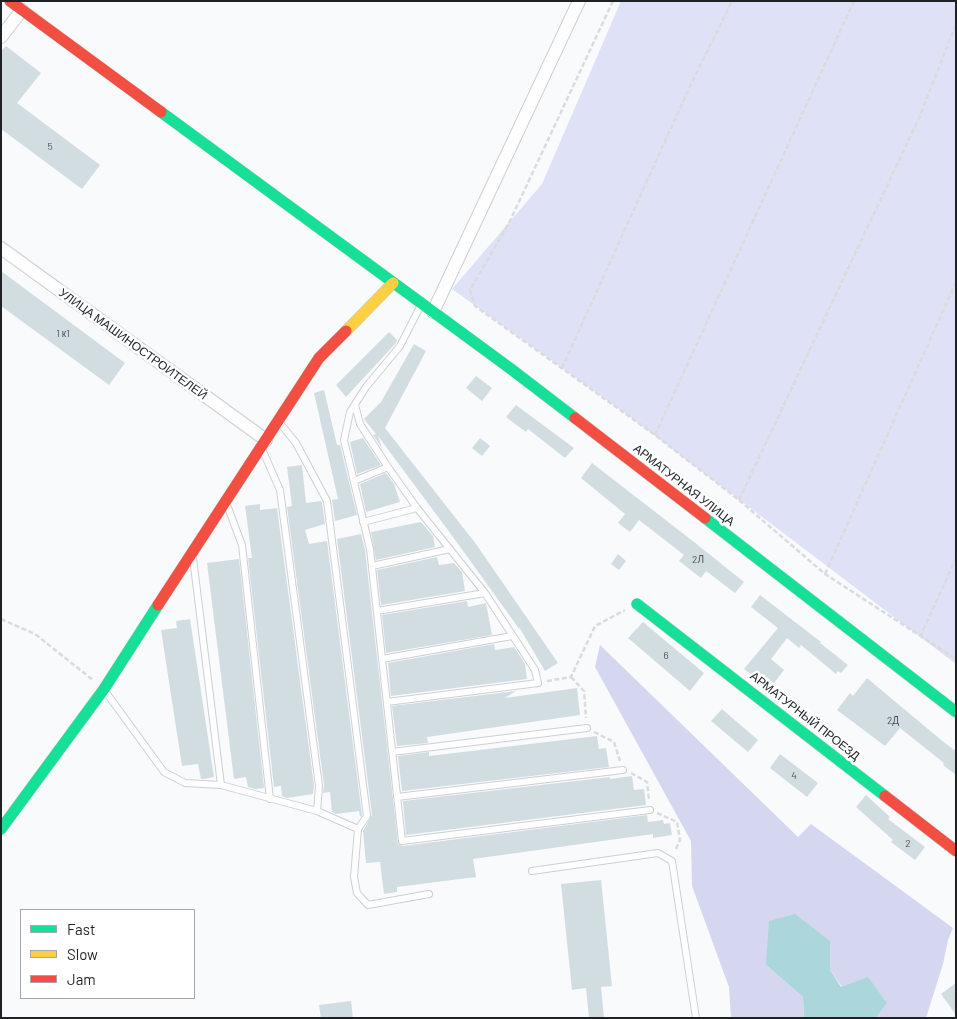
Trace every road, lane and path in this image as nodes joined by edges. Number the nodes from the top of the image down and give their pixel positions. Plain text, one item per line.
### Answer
1 (10, 1) edge
2 (579, 1) edge
3 (613, 1) edge
4 (732, 1) edge
5 (854, 1) edge
6 (22, 10) junction
7 (956, 24) edge
8 (1, 37) edge
9 (1, 248) edge
10 (956, 282) edge
11 (392, 283) junction
12 (427, 308) junction
13 (562, 368) junction
14 (355, 405) junction
15 (278, 421) junction
16 (655, 435) junction
17 (263, 444) junction
18 (388, 467) junction
19 (354, 481) junction
20 (739, 500) junction
21 (225, 502) junction
22 (417, 508) junction
23 (364, 522) junction
24 (450, 549) junction
25 (192, 552) junction
26 (956, 558) edge
27 (372, 566) junction
28 (825, 574) junction
29 (485, 593) junction
30 (637, 604) joint
31 (377, 611) junction
32 (1, 620) edge
33 (512, 636) junction
34 (920, 637) junction
35 (382, 659) junction
36 (956, 659) edge
37 (538, 683) junction
38 (104, 688) junction
39 (387, 702) junction
40 (956, 712) edge
41 (587, 728) dead end
42 (392, 752) junction
43 (623, 770) dead end
44 (221, 786) junction
45 (397, 797) junction
46 (270, 799) junction
47 (650, 810) dead end
48 (317, 811) junction
49 (400, 819) junction
50 (360, 827) junction
51 (1, 829) edge
52 (956, 851) edge
53 (532, 871) dead end
54 (429, 894) dead end
55 (696, 1018) edge

1 - 6 street, АРМАТУРНАЯ УЛИЦА
2 - 12 street
3 - 13 path
4 - 13 path
5 - 16 path
6 - 8 street
6 - 11 street, АРМАТУРНАЯ УЛИЦА
7 - 20 path
9 - 17 street, УЛИЦА МАШИНОСТРОИТЕЛЕЙ
10 - 28 path
11 - 12 street, АРМАТУРНАЯ УЛИЦА
11 - 15 street
12 - 14 lane
12 - 40 street, АРМАТУРНАЯ УЛИЦА
13 - 16 path
14 - 18 lane
14 - 19 lane
15 - 17 street
15 - 50 lane
16 - 20 path
17 - 21 street
17 - 48 lane
18 - 19 lane
18 - 22 lane
19 - 23 lane
20 - 28 path
21 - 25 street
21 - 46 lane
22 - 23 lane
22 - 24 lane
23 - 27 lane
24 - 27 lane
24 - 29 lane
25 - 38 street
25 - 44 lane
26 - 34 path
27 - 31 lane
28 - 34 path
29 - 31 lane
29 - 33 lane
30 - 37 path
30 - 52 street, АРМАТУРНЫЙ ПРОЕЗД
31 - 35 lane
32 - 38 path
33 - 35 lane
33 - 37 lane
34 - 36 path
35 - 39 lane
37 - 39 lane
38 - 44 lane
38 - 51 street
39 - 42 lane
41 - 42 lane
42 - 45 lane
43 - 45 lane
44 - 46 lane
45 - 49 lane
46 - 48 lane
47 - 49 lane
48 - 50 lane
49 - 50 path
50 - 54 lane
53 - 55 lane

